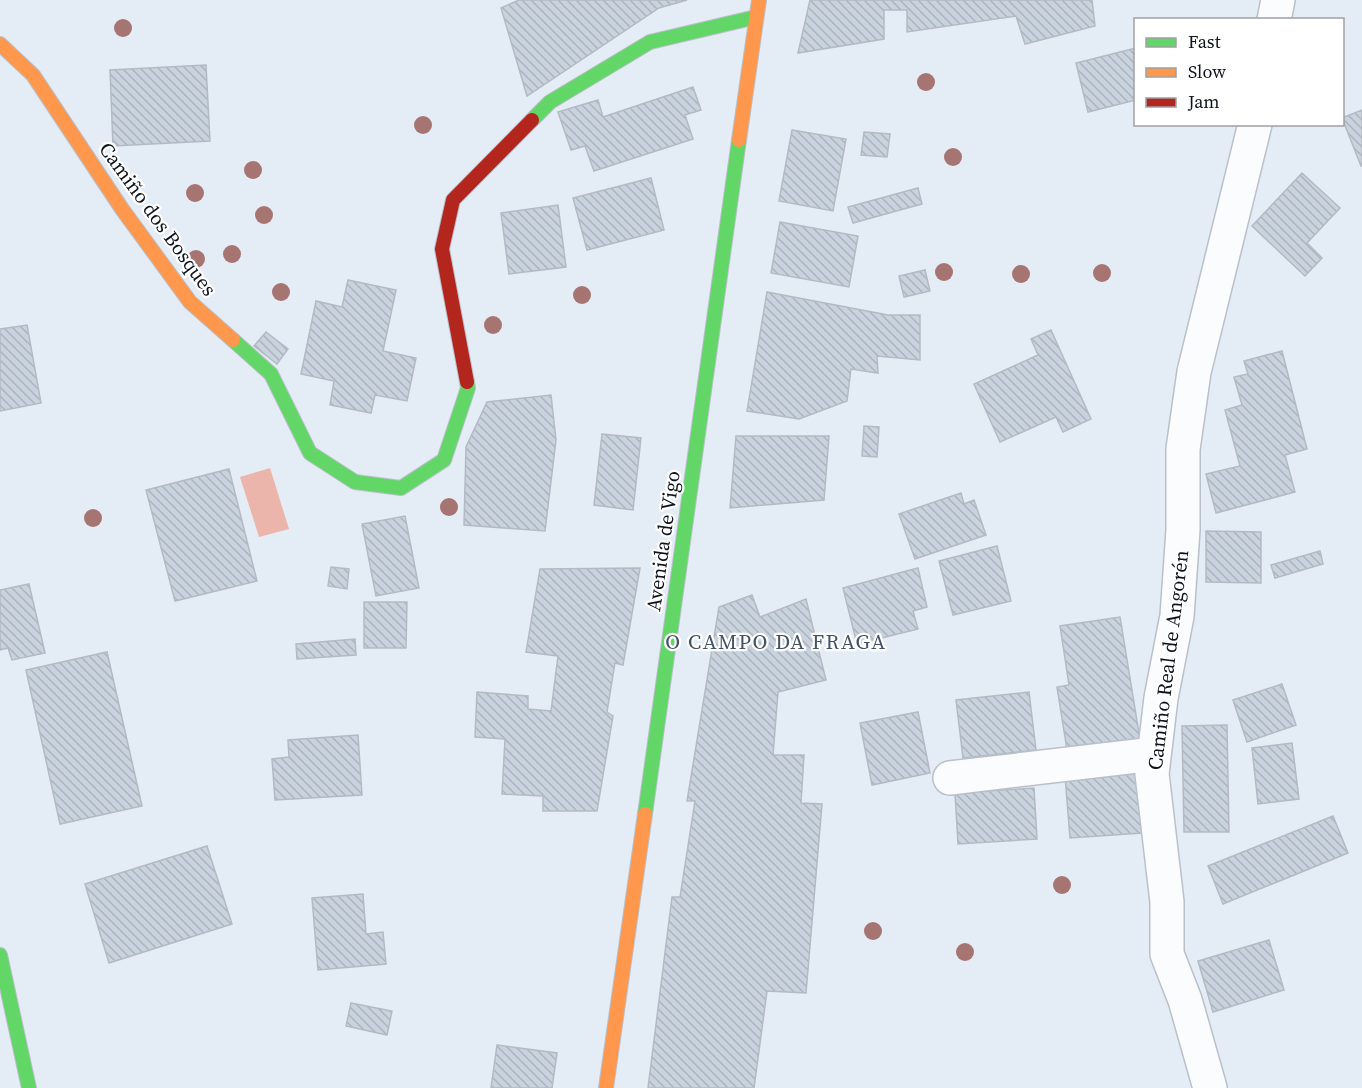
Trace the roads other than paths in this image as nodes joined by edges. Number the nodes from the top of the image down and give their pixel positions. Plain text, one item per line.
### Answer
1 (759, 0) edge
2 (1278, 0) edge
3 (756, 17) junction
4 (1274, 18) edge
5 (0, 44) edge
6 (1255, 126) edge
7 (1154, 754) junction
8 (951, 778) dead end
9 (0, 955) edge
10 (29, 1088) edge
11 (606, 1088) edge
12 (1210, 1088) edge

1 - 3 main road, Avenida de Vigo
2 - 4 street
3 - 5 main road, Camiño dos Bosques
3 - 11 main road, Avenida de Vigo
6 - 7 street, Camiño Real de Angorén
7 - 8 street
7 - 12 street, Camiño Real de Angorén
9 - 10 main road

